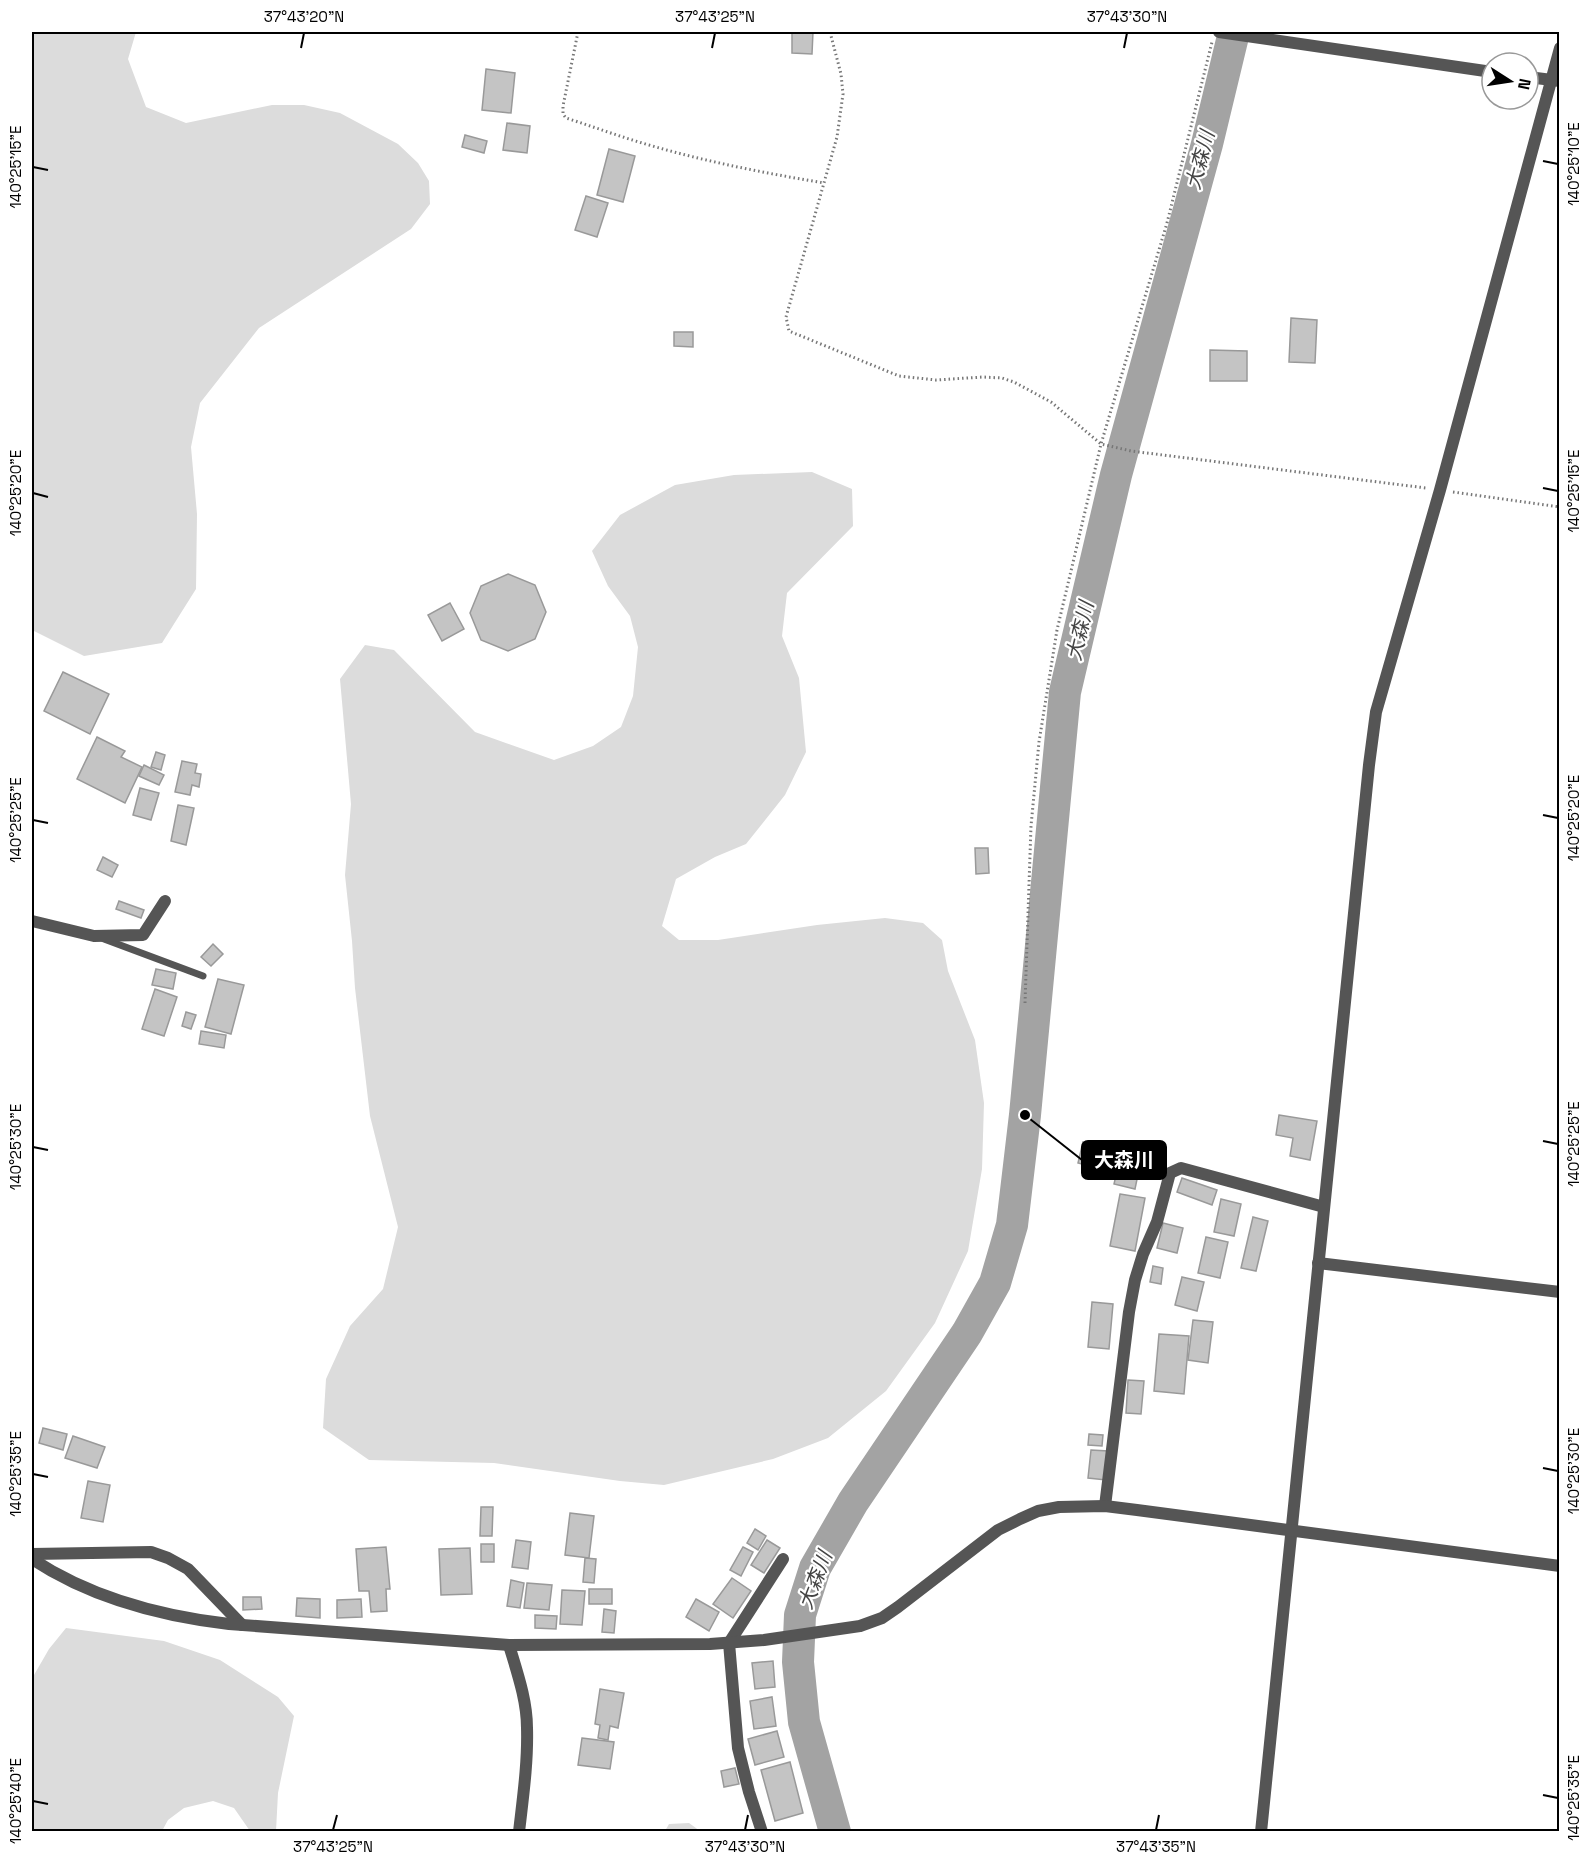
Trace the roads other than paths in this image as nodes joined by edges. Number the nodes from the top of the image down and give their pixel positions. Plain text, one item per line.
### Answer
1 (1219, 32) edge
2 (1560, 48) edge
3 (1480, 70) edge
4 (1540, 79) edge
5 (1555, 81) edge
6 (165, 901) dead end
7 (32, 921) edge
8 (94, 936) junction
9 (203, 976) dead end
10 (1324, 1207) junction
11 (1318, 1263) junction
12 (1560, 1293) edge
13 (1105, 1506) junction
14 (1292, 1530) junction
15 (32, 1554) edge
16 (32, 1559) edge
17 (783, 1559) dead end
18 (1560, 1566) edge
19 (242, 1625) junction
20 (729, 1642) junction
21 (509, 1645) junction
22 (519, 1832) edge
23 (762, 1832) edge
24 (1261, 1832) edge

1 - 3 street
2 - 5 street
4 - 5 street
5 - 10 street
6 - 8 street
7 - 8 street
8 - 9 lane
10 - 11 street
10 - 13 street
11 - 12 street
11 - 14 street
13 - 14 street
13 - 20 street
14 - 18 street
14 - 24 street
15 - 19 street
16 - 19 street
17 - 20 street
19 - 21 street
20 - 21 street
20 - 23 street
21 - 22 street

